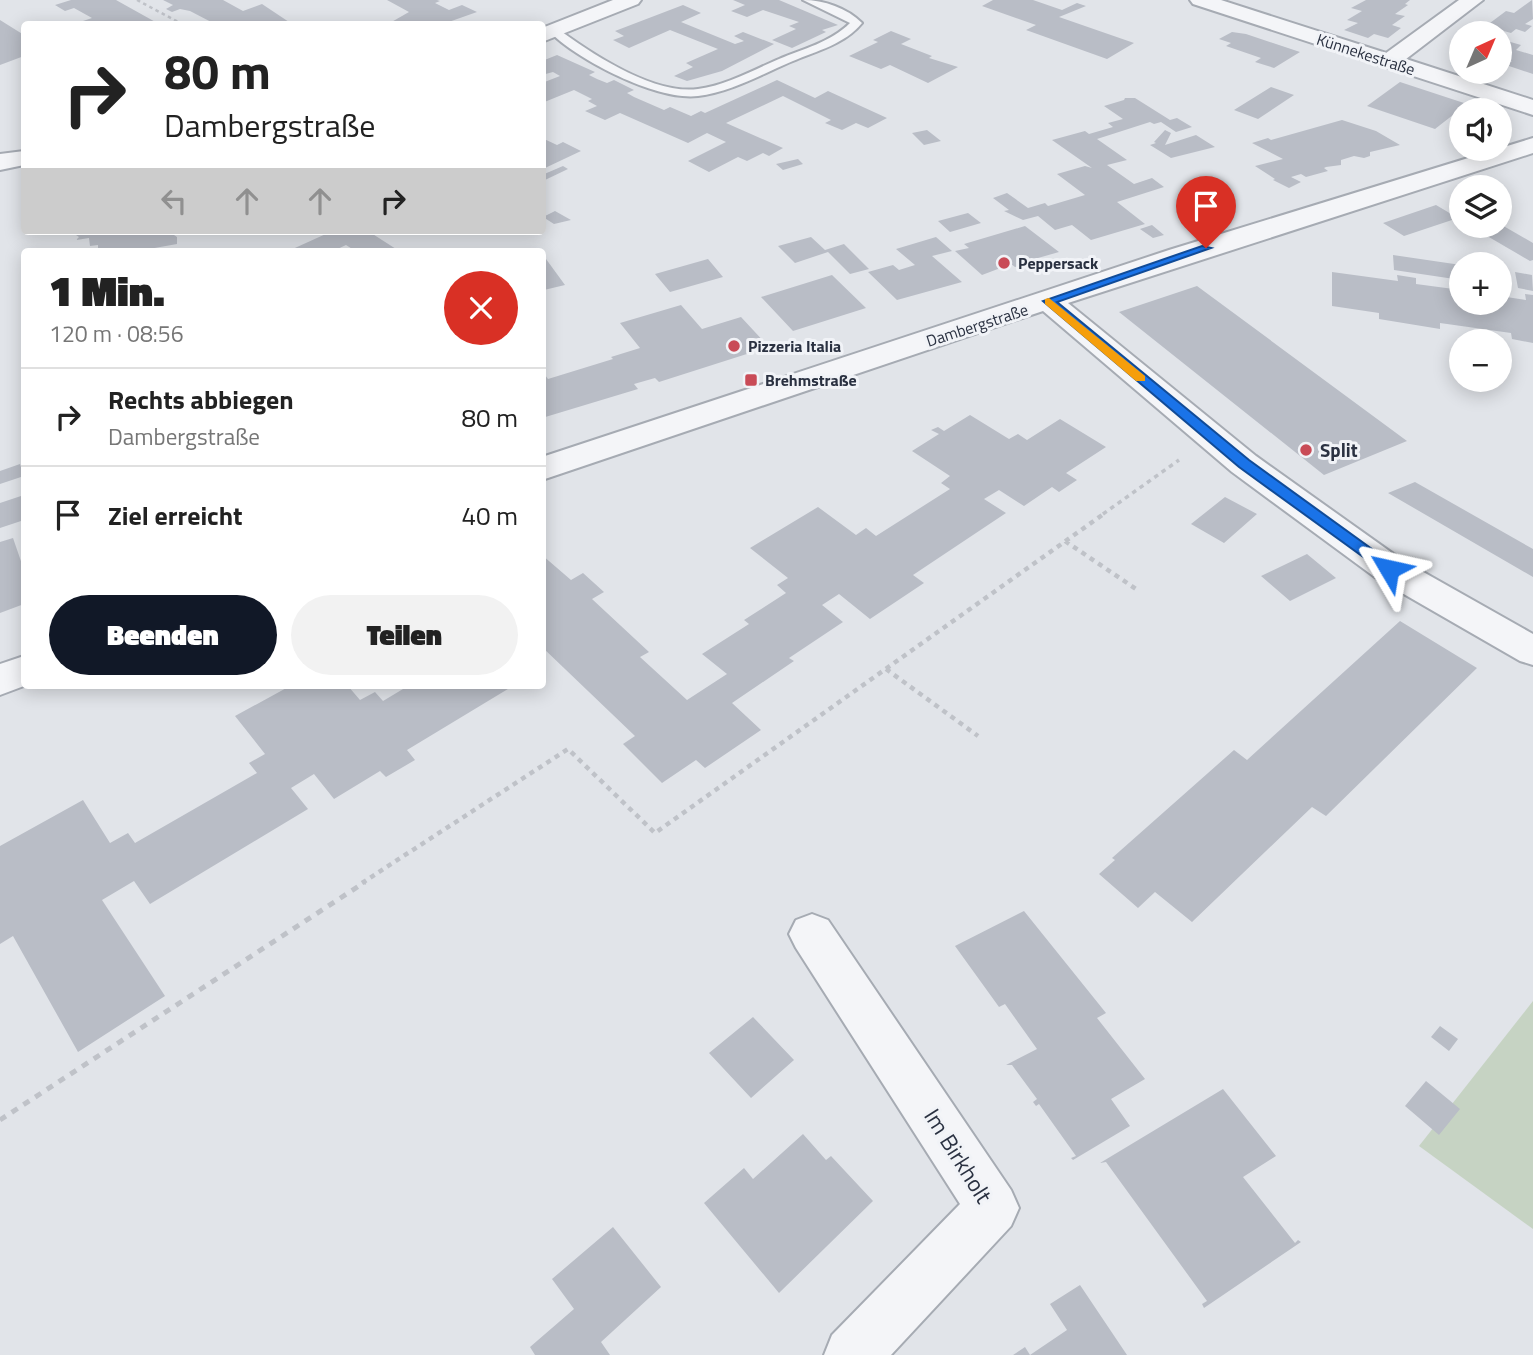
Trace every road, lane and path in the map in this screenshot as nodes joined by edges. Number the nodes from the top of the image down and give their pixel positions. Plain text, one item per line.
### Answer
1 (137, 0) edge
2 (631, 0) edge
3 (808, 0) edge
4 (1200, 0) edge
5 (1473, 0) edge
6 (176, 21) edge
7 (548, 33) edge
8 (1389, 61) junction
9 (1533, 108) edge
10 (1533, 145) edge
11 (21, 158) edge
12 (0, 162) edge
13 (1049, 301) junction
14 (1211, 437) junction
15 (546, 468) edge
16 (1065, 541) junction
17 (1139, 591) dead end
18 (1533, 651) edge
19 (886, 669) junction
20 (21, 671) edge
21 (0, 680) edge
22 (978, 736) dead end
23 (812, 934) dead end
24 (0, 1120) edge
25 (852, 1355) edge

1 - 6 path
2 - 7 street
3 - 7 lane
4 - 8 street, Künnekestraße
5 - 8 street
8 - 9 street, Künnekestraße
10 - 13 street, Dambergstraße
11 - 12 street
13 - 14 street
13 - 15 street, Dambergstraße
14 - 16 path
14 - 18 street
16 - 17 path
16 - 19 path
19 - 22 path
19 - 24 path
20 - 21 street
23 - 25 street, Im Birkholt

